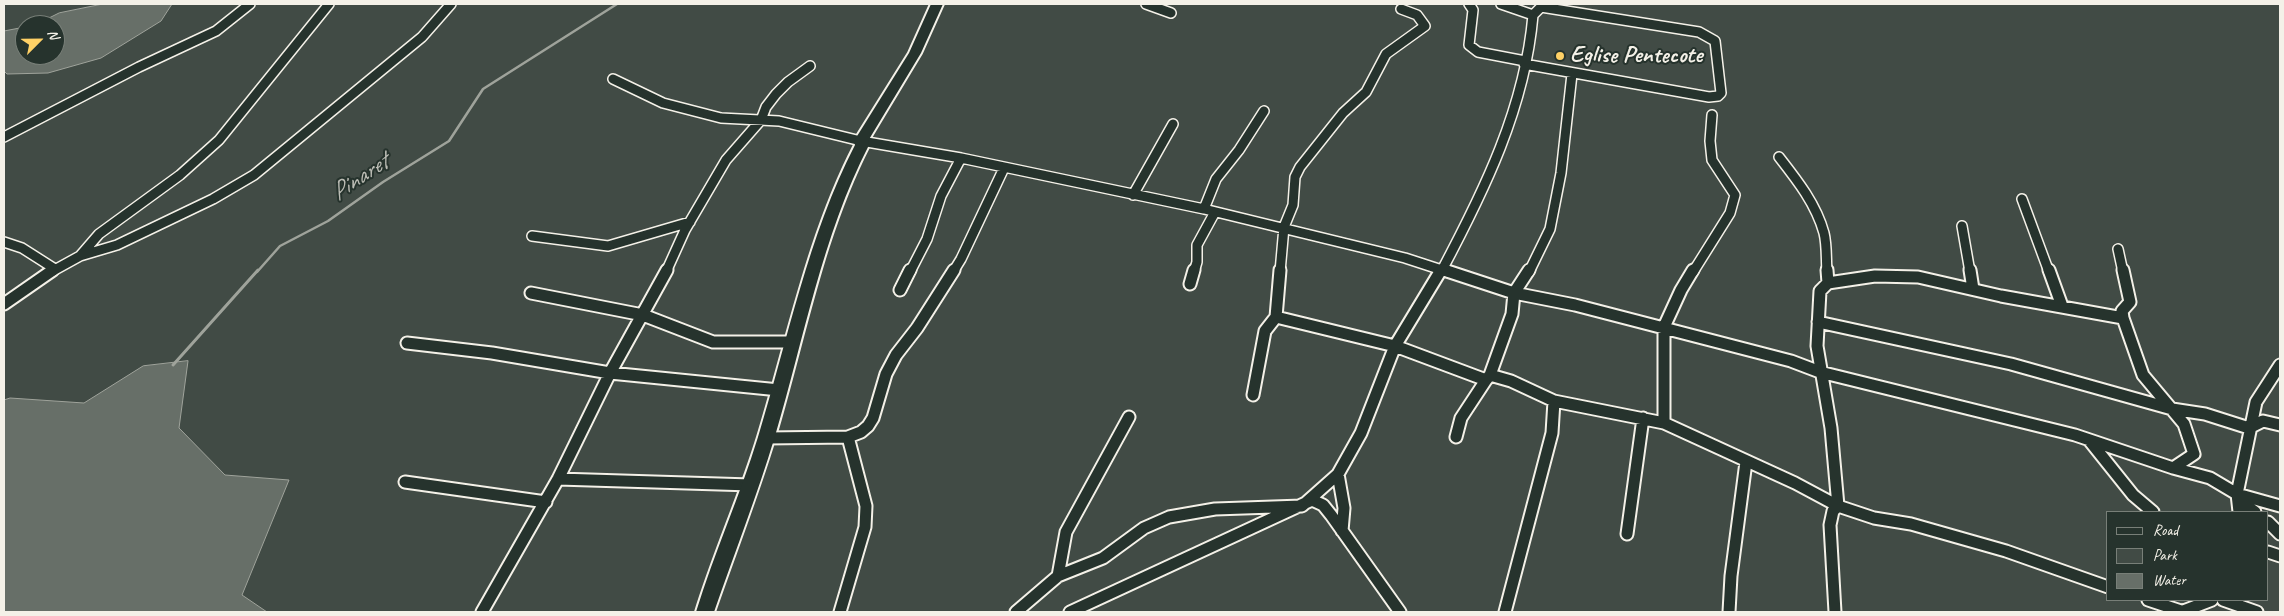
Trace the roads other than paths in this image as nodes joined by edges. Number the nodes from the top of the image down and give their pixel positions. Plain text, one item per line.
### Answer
1 (250, 4) edge
2 (329, 4) edge
3 (451, 4) edge
4 (937, 4) edge
5 (1146, 4) edge
6 (1469, 4) edge
7 (1501, 4) edge
8 (1401, 9) dead end
9 (1171, 13) dead end
10 (1533, 15) junction
11 (1525, 62) junction
12 (810, 66) dead end
13 (1572, 74) junction
14 (613, 79) dead end
15 (1264, 111) dead end
16 (1712, 115) dead end
17 (760, 120) junction
18 (1173, 124) dead end
19 (4, 137) edge
20 (861, 140) junction
21 (1779, 157) dead end
22 (961, 158) junction
23 (1004, 168) junction
24 (1133, 195) junction
25 (2022, 199) dead end
26 (1204, 209) junction
27 (1215, 212) junction
28 (690, 222) junction
29 (1962, 226) dead end
30 (1284, 227) junction
31 (532, 236) dead end
32 (4, 242) edge
33 (2118, 249) dead end
34 (80, 256) junction
35 (55, 269) junction
36 (1441, 271) junction
37 (1828, 283) junction
38 (1190, 284) dead end
39 (1974, 289) junction
40 (900, 290) dead end
41 (531, 293) dead end
42 (1514, 294) junction
43 (4, 304) edge
44 (2062, 306) junction
45 (643, 315) junction
46 (1276, 317) junction
47 (2122, 318) junction
48 (1818, 322) junction
49 (1664, 327) junction
50 (793, 342) junction
51 (407, 343) dead end
52 (1395, 346) junction
53 (2280, 365) edge
54 (1820, 372) junction
55 (610, 373) junction
56 (1488, 378) junction
57 (779, 390) junction
58 (1253, 395) dead end
59 (1554, 400) junction
60 (2172, 409) junction
61 (1129, 417) dead end
62 (1643, 418) junction
63 (1664, 423) junction
64 (2280, 425) edge
65 (2248, 428) junction
66 (1456, 436) dead end
67 (766, 438) junction
68 (848, 438) junction
69 (2089, 439) junction
70 (1746, 462) junction
71 (2173, 468) junction
72 (1338, 474) junction
73 (558, 480) junction
74 (405, 482) dead end
75 (751, 485) junction
76 (2238, 497) junction
77 (546, 502) junction
78 (1302, 506) junction
79 (1838, 506) junction
80 (2280, 506) edge
81 (2152, 511) edge
82 (2239, 511) edge
83 (2254, 511) edge
84 (2269, 523) edge
85 (1342, 531) junction
86 (1626, 534) dead end
87 (2280, 534) edge
88 (1058, 576) junction
89 (2106, 586) edge
90 (2151, 601) edge
91 (2209, 601) edge
92 (2227, 601) edge
93 (2181, 611) edge
94 (482, 612) edge
95 (706, 612) edge
96 (840, 612) edge
97 (1016, 612) edge
98 (1070, 612) edge
99 (1400, 612) edge
100 (1505, 612) edge
101 (1729, 612) edge
102 (1835, 612) edge
103 (2257, 612) edge

1 - 19 street
2 - 34 street
3 - 34 street
4 - 20 main road
5 - 9 street
6 - 11 street
7 - 10 street
8 - 30 street
10 - 11 street
10 - 13 street
11 - 13 street
11 - 36 street
12 - 17 street
13 - 42 street
14 - 17 street
15 - 26 street
16 - 49 street
17 - 20 street
17 - 28 street
18 - 24 street
20 - 22 street
20 - 50 main road
21 - 37 street
22 - 23 street
22 - 40 street
23 - 24 street
23 - 68 street
24 - 26 street
25 - 44 street
26 - 27 street
27 - 30 street
27 - 38 street
28 - 31 street
28 - 45 street
29 - 39 street
30 - 36 street
30 - 46 street
32 - 35 street
33 - 47 street
34 - 35 street
35 - 43 street
36 - 42 street
36 - 52 street
37 - 39 street
37 - 48 street
39 - 44 street
41 - 45 street
42 - 49 street
42 - 56 street
44 - 47 street
45 - 50 street
45 - 55 street
46 - 52 street
46 - 58 street
47 - 60 street
48 - 54 street
48 - 60 street
49 - 54 street
49 - 63 street
50 - 57 main road
51 - 55 street
52 - 56 street
52 - 72 street
53 - 65 street
54 - 69 street
54 - 79 street
55 - 57 street
55 - 73 street
56 - 59 street
56 - 66 street
57 - 67 main road
59 - 62 street
59 - 100 street
60 - 65 street
60 - 71 street
61 - 88 street
62 - 63 street
62 - 86 street
63 - 70 street
64 - 65 street
65 - 76 street
67 - 68 street
67 - 75 main road
68 - 96 street
69 - 71 street
69 - 81 street
70 - 79 street
70 - 101 street
71 - 76 street
72 - 78 street
72 - 85 street
73 - 75 street
73 - 77 street
74 - 77 street
75 - 95 main road
76 - 80 street
76 - 82 street
76 - 83 street
77 - 94 street
78 - 85 street
78 - 88 street
78 - 98 street
79 - 89 street
79 - 102 street
84 - 87 street
85 - 99 street
88 - 97 street
90 - 93 street
91 - 93 street
92 - 103 street

